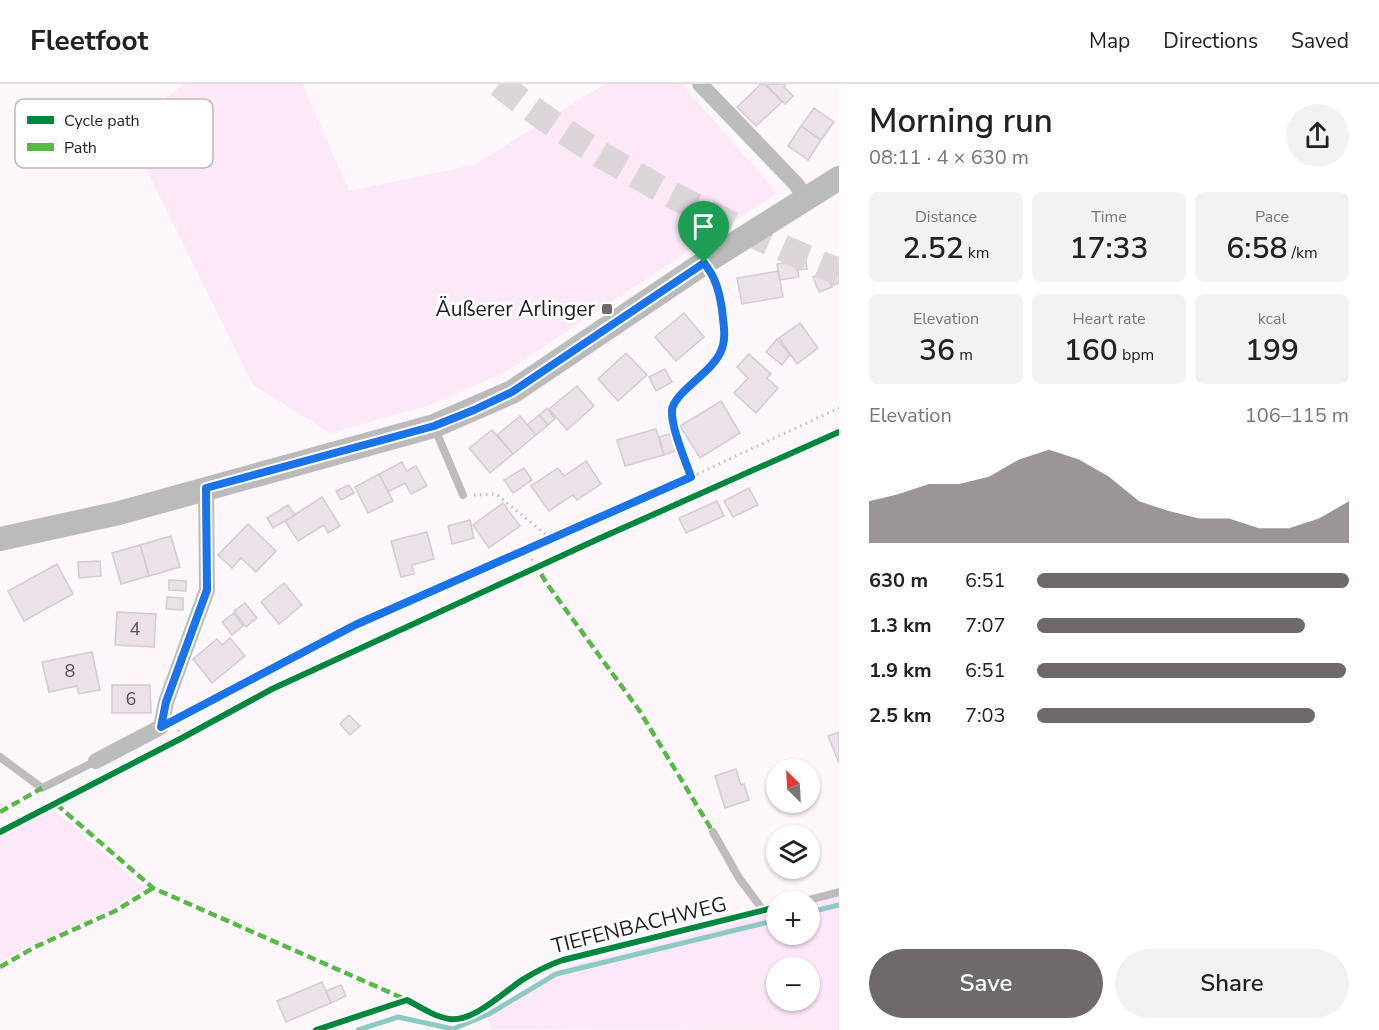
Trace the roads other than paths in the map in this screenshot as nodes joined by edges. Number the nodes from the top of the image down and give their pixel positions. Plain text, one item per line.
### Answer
1 (700, 84) edge
2 (838, 182) edge
3 (806, 198) junction
4 (704, 263) junction
5 (675, 400) road end
6 (434, 426) junction
7 (206, 488) junction
8 (463, 495) road end
9 (0, 539) edge
10 (0, 757) edge
11 (96, 760) joint
12 (713, 832) dead end
13 (839, 892) edge
14 (820, 897) edge
15 (766, 909) edge
16 (763, 910) junction
17 (316, 1030) edge

1 - 3 street
2 - 3 main road
3 - 4 main road
4 - 5 lane
4 - 6 main road
6 - 7 main road
6 - 8 lane
7 - 9 main road
7 - 11 street
10 - 11 lane
12 - 16 lane, TIEFENBACHWEG
13 - 14 lane
15 - 16 lane, TIEFENBACHWEG
16 - 17 lane, TIEFENBACHWEG

